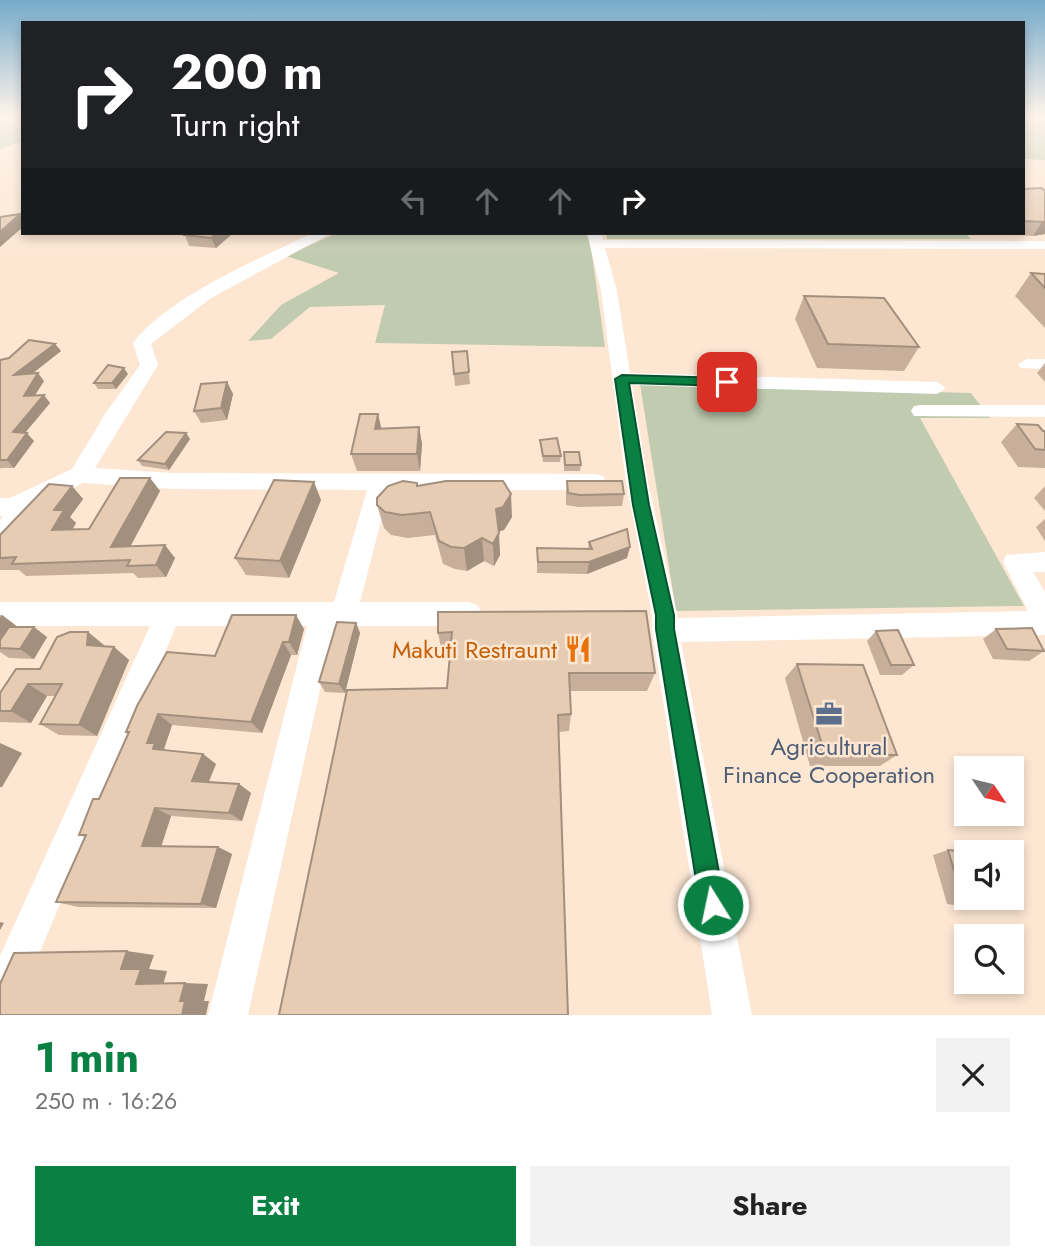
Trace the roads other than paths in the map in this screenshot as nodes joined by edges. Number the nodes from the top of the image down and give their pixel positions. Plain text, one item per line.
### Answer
1 (320, 235) edge
2 (596, 238) edge
3 (1045, 245) edge
4 (622, 379) junction
5 (937, 388) dead end
6 (920, 411) dead end
7 (1045, 411) edge
8 (80, 475) junction
9 (380, 481) junction
10 (637, 482) junction
11 (6, 507) edge
12 (0, 538) edge
13 (1045, 562) edge
14 (0, 614) edge
15 (168, 614) junction
16 (333, 614) junction
17 (498, 614) edge
18 (637, 615) edge
19 (665, 622) junction
20 (1043, 626) edge
21 (0, 1000) edge
22 (228, 1015) edge
23 (732, 1015) edge

1 - 8 street
2 - 3 street
2 - 4 street
4 - 5 lane
4 - 10 street
6 - 7 lane
8 - 9 street
8 - 11 street
9 - 10 street
9 - 16 street
10 - 19 street
11 - 12 street
13 - 20 street
14 - 15 street
15 - 16 street
15 - 21 street
16 - 17 street
16 - 22 street
18 - 19 street
19 - 20 street
19 - 23 street

